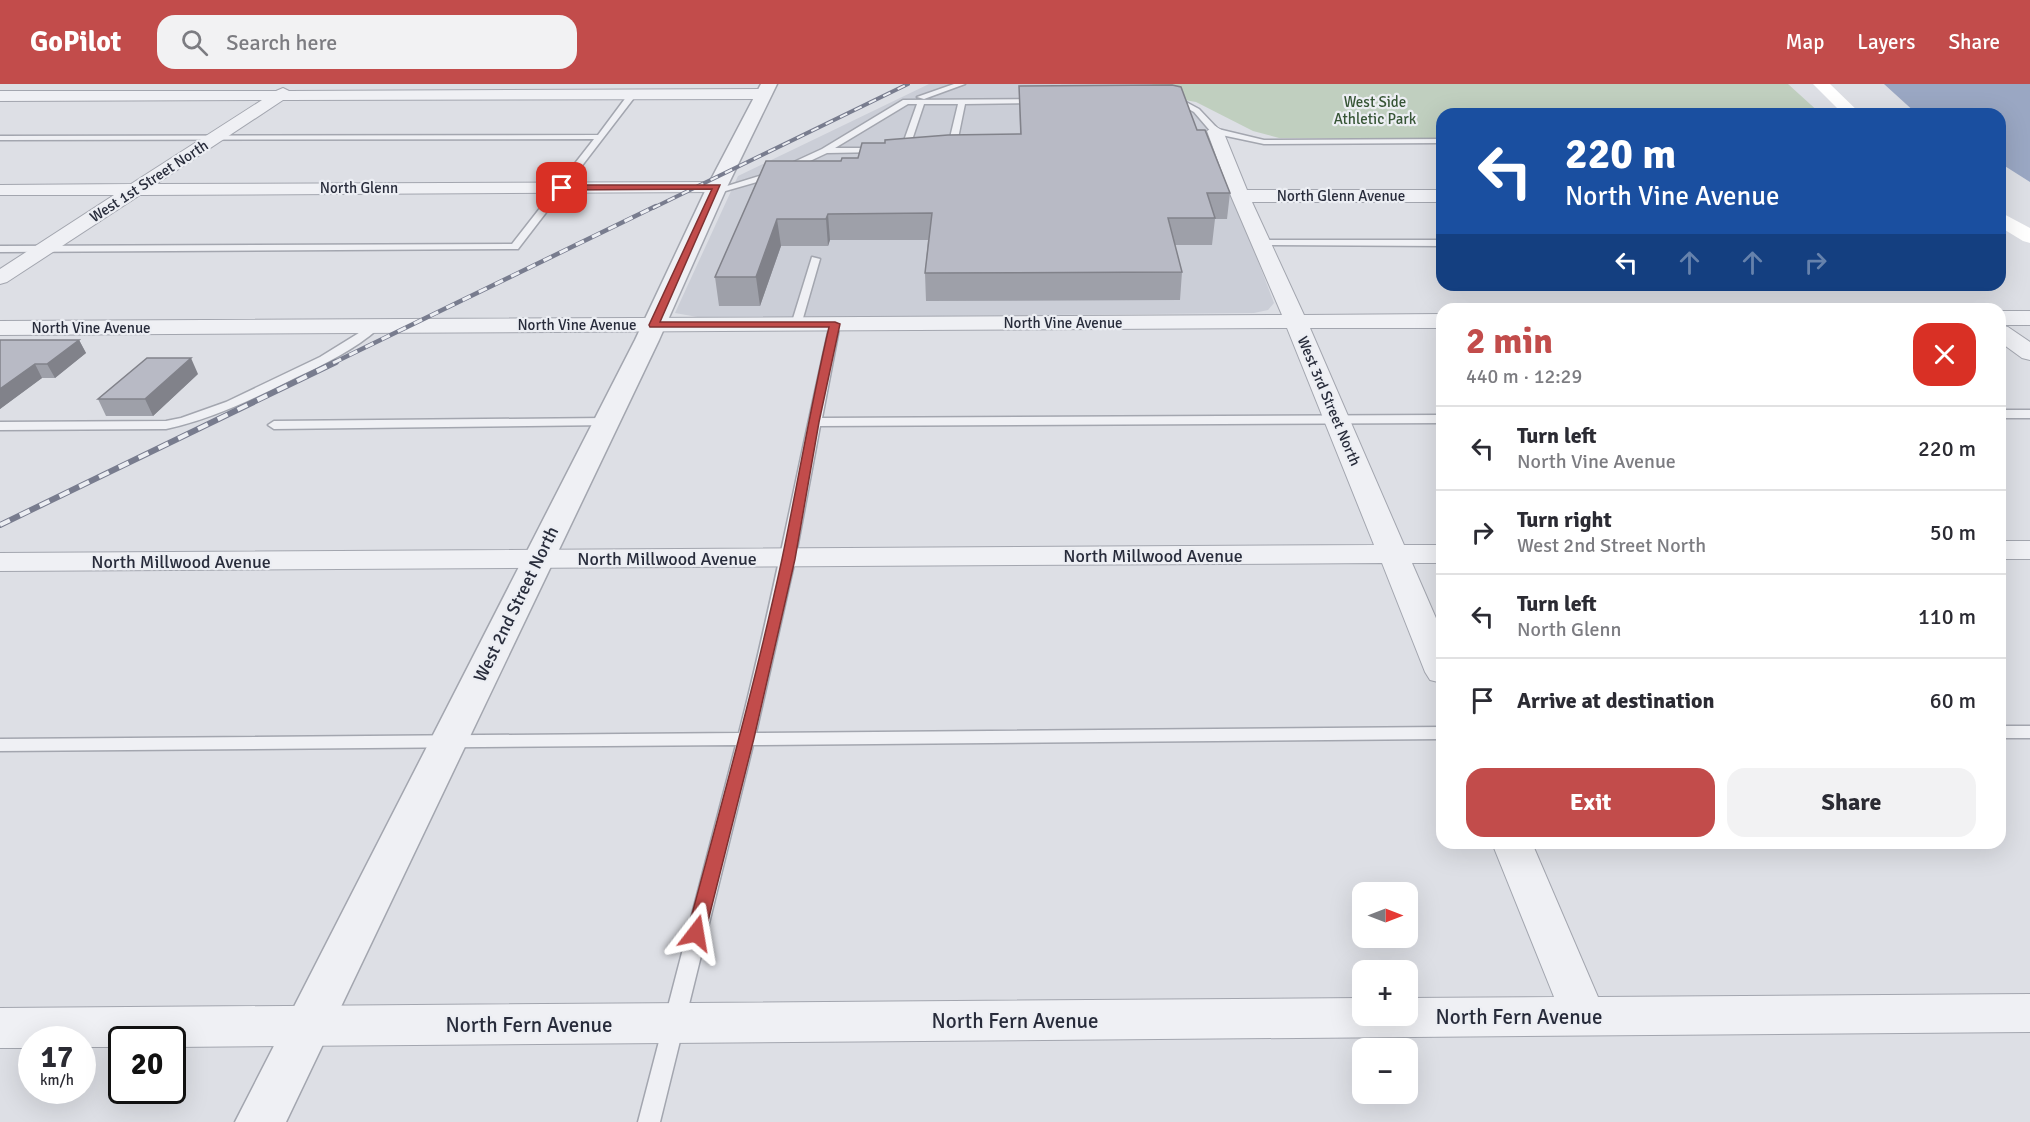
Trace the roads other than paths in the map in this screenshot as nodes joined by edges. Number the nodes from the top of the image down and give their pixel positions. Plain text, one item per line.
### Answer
1 (297, 84) edge
2 (961, 84) edge
3 (1821, 84) edge
4 (766, 89) edge
5 (633, 94) junction
6 (280, 95) junction
7 (0, 96) edge
8 (1161, 100) edge
9 (1053, 101) edge
10 (906, 102) junction
11 (921, 102) junction
12 (962, 102) junction
13 (1847, 108) edge
14 (1215, 131) junction
15 (600, 137) junction
16 (0, 138) edge
17 (215, 138) junction
18 (1436, 141) edge
19 (905, 149) junction
20 (916, 149) edge
21 (940, 149) edge
22 (825, 151) junction
23 (562, 188) junction
24 (136, 189) junction
25 (716, 189) junction
26 (0, 190) edge
27 (1240, 196) junction
28 (1436, 196) edge
29 (2006, 222) edge
30 (2030, 237) edge
31 (2006, 241) edge
32 (1261, 243) junction
33 (1436, 243) edge
34 (0, 249) edge
35 (44, 249) junction
36 (2030, 257) edge
37 (815, 259) dead end
38 (0, 278) edge
39 (2006, 318) edge
40 (2030, 318) edge
41 (1436, 321) edge
42 (1296, 322) junction
43 (796, 324) junction
44 (835, 324) junction
45 (654, 325) junction
46 (375, 326) junction
47 (0, 328) edge
48 (2006, 336) edge
49 (2030, 353) edge
50 (2006, 414) edge
51 (2030, 414) edge
52 (1436, 418) edge
53 (1337, 419) junction
54 (606, 422) junction
55 (813, 422) junction
56 (274, 425) dead end
57 (0, 426) edge
58 (2006, 550) edge
59 (2030, 550) edge
60 (1436, 554) edge
61 (1393, 555) junction
62 (788, 559) junction
63 (538, 560) junction
64 (0, 562) edge
65 (1436, 658) edge
66 (2006, 732) edge
67 (2030, 732) edge
68 (1436, 733) edge
69 (746, 738) junction
70 (448, 741) junction
71 (0, 745) edge
72 (1514, 849) edge
73 (2030, 1013) edge
74 (1584, 1016) junction
75 (672, 1023) junction
76 (307, 1026) junction
77 (0, 1028) edge
78 (260, 1122) edge
79 (649, 1122) edge

1 - 6 street, West 1st Street North
2 - 10 lane
3 - 13 main road
4 - 5 street
4 - 25 street, West 2nd Street North
5 - 6 street
5 - 15 lane
6 - 7 street
6 - 17 street, West 1st Street North
8 - 14 lane
9 - 12 lane
10 - 11 lane
10 - 22 lane
11 - 12 lane
11 - 19 lane
12 - 21 lane
14 - 18 lane
14 - 27 street, West 3rd Street North
15 - 17 lane
15 - 23 lane
16 - 17 lane
17 - 24 street, West 1st Street North
19 - 20 lane
19 - 22 lane
22 - 25 lane
23 - 24 street, North Glenn
23 - 25 street, North Glenn
23 - 35 lane
24 - 26 street, North Glenn
24 - 35 street, West 1st Street North
25 - 45 street, West 2nd Street North
27 - 28 street, North Glenn Avenue
27 - 32 street, West 3rd Street North
29 - 30 main road
31 - 36 main road
32 - 33 lane
32 - 42 street, West 3rd Street North
34 - 35 lane
35 - 38 street, West 1st Street North
37 - 43 lane
39 - 40 street
41 - 42 street, North Vine Avenue
42 - 44 street, North Vine Avenue
42 - 53 street, West 3rd Street North
43 - 44 street, North Vine Avenue
43 - 45 street, North Vine Avenue
44 - 55 lane
45 - 46 street, North Vine Avenue
45 - 54 street, West 2nd Street North
46 - 47 street, North Vine Avenue
46 - 57 lane
48 - 49 street
50 - 51 lane
52 - 53 lane
53 - 55 lane
53 - 61 street, West 3rd Street North
54 - 56 lane
54 - 63 street, West 2nd Street North
55 - 62 lane
58 - 59 street
60 - 61 street, North Millwood Avenue
61 - 62 street, North Millwood Avenue
61 - 65 street, West 3rd Street North
62 - 63 street, North Millwood Avenue
62 - 69 lane
63 - 64 street, North Millwood Avenue
63 - 70 street, West 2nd Street North
66 - 67 lane
68 - 69 lane
69 - 70 lane
69 - 75 lane
70 - 71 lane
70 - 76 street, West 2nd Street North
72 - 74 street
73 - 74 street, North Fern Avenue
74 - 75 street, North Fern Avenue
75 - 76 street, North Fern Avenue
75 - 79 lane
76 - 77 street, North Fern Avenue
76 - 78 street, West 2nd Street North

